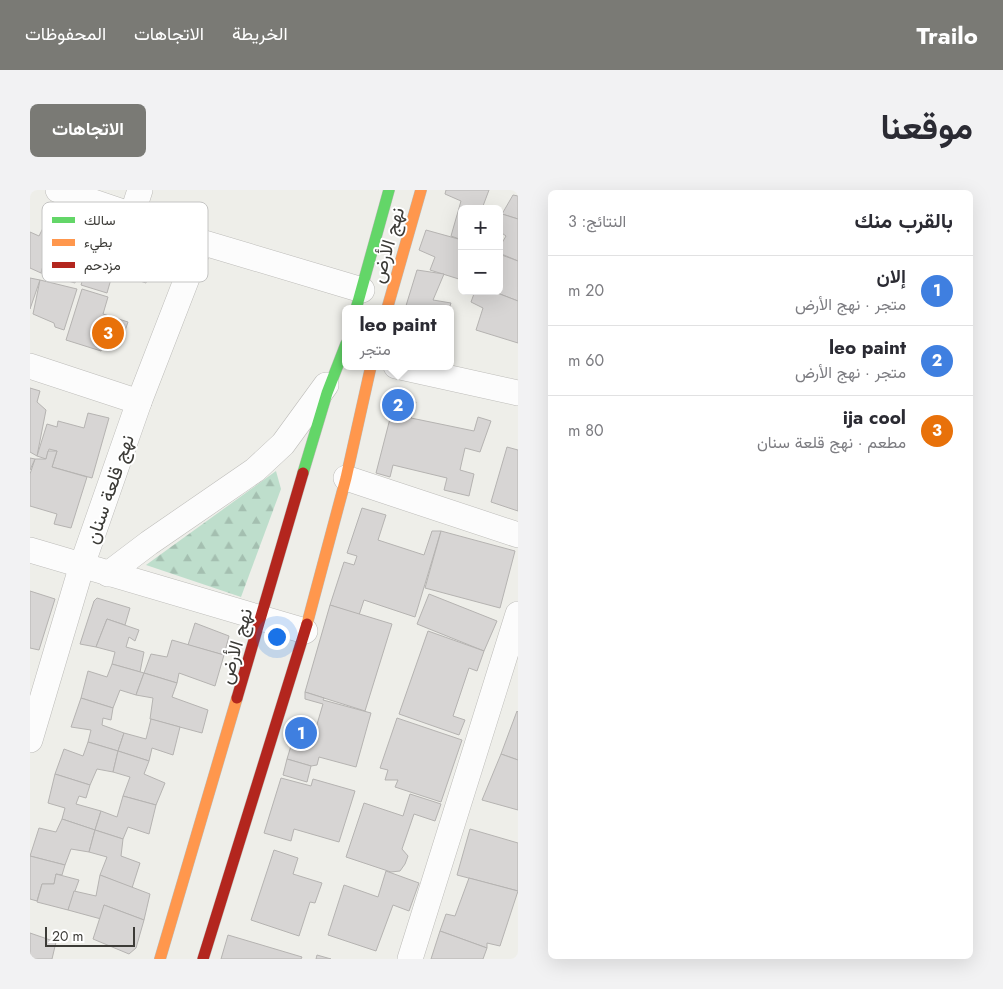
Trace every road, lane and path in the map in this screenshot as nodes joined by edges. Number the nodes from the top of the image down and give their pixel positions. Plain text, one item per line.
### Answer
1 (58, 190) edge
2 (140, 190) edge
3 (389, 190) edge
4 (421, 190) edge
5 (92, 202) edge
6 (136, 202) edge
7 (208, 245) edge
8 (185, 282) edge
9 (360, 299) edge
10 (388, 305) edge
11 (30, 366) edge
12 (341, 369) edge
13 (370, 370) edge
14 (414, 370) edge
15 (518, 393) edge
16 (139, 402) junction
17 (346, 478) junction
18 (518, 535) edge
19 (30, 550) edge
20 (82, 565) junction
21 (108, 574) junction
22 (518, 614) edge
23 (262, 618) junction
24 (305, 631) junction
25 (30, 740) edge
26 (160, 959) edge
27 (203, 959) edge
28 (410, 959) edge

1 - 5 street
2 - 6 street
3 - 9 street, نهج الأرض
4 - 10 street, نهج الأرض
7 - 9 street
8 - 16 street, نهج قلعة سنان
11 - 16 street
12 - 21 street
12 - 23 street, نهج الأرض
13 - 17 street
14 - 15 street
16 - 20 street, نهج قلعة سنان
17 - 18 street
17 - 24 street
19 - 20 street
20 - 21 street
20 - 25 street, نهج قلعة سنان
21 - 23 street
22 - 28 street
23 - 24 street
23 - 26 street, نهج الأرض
24 - 27 street

